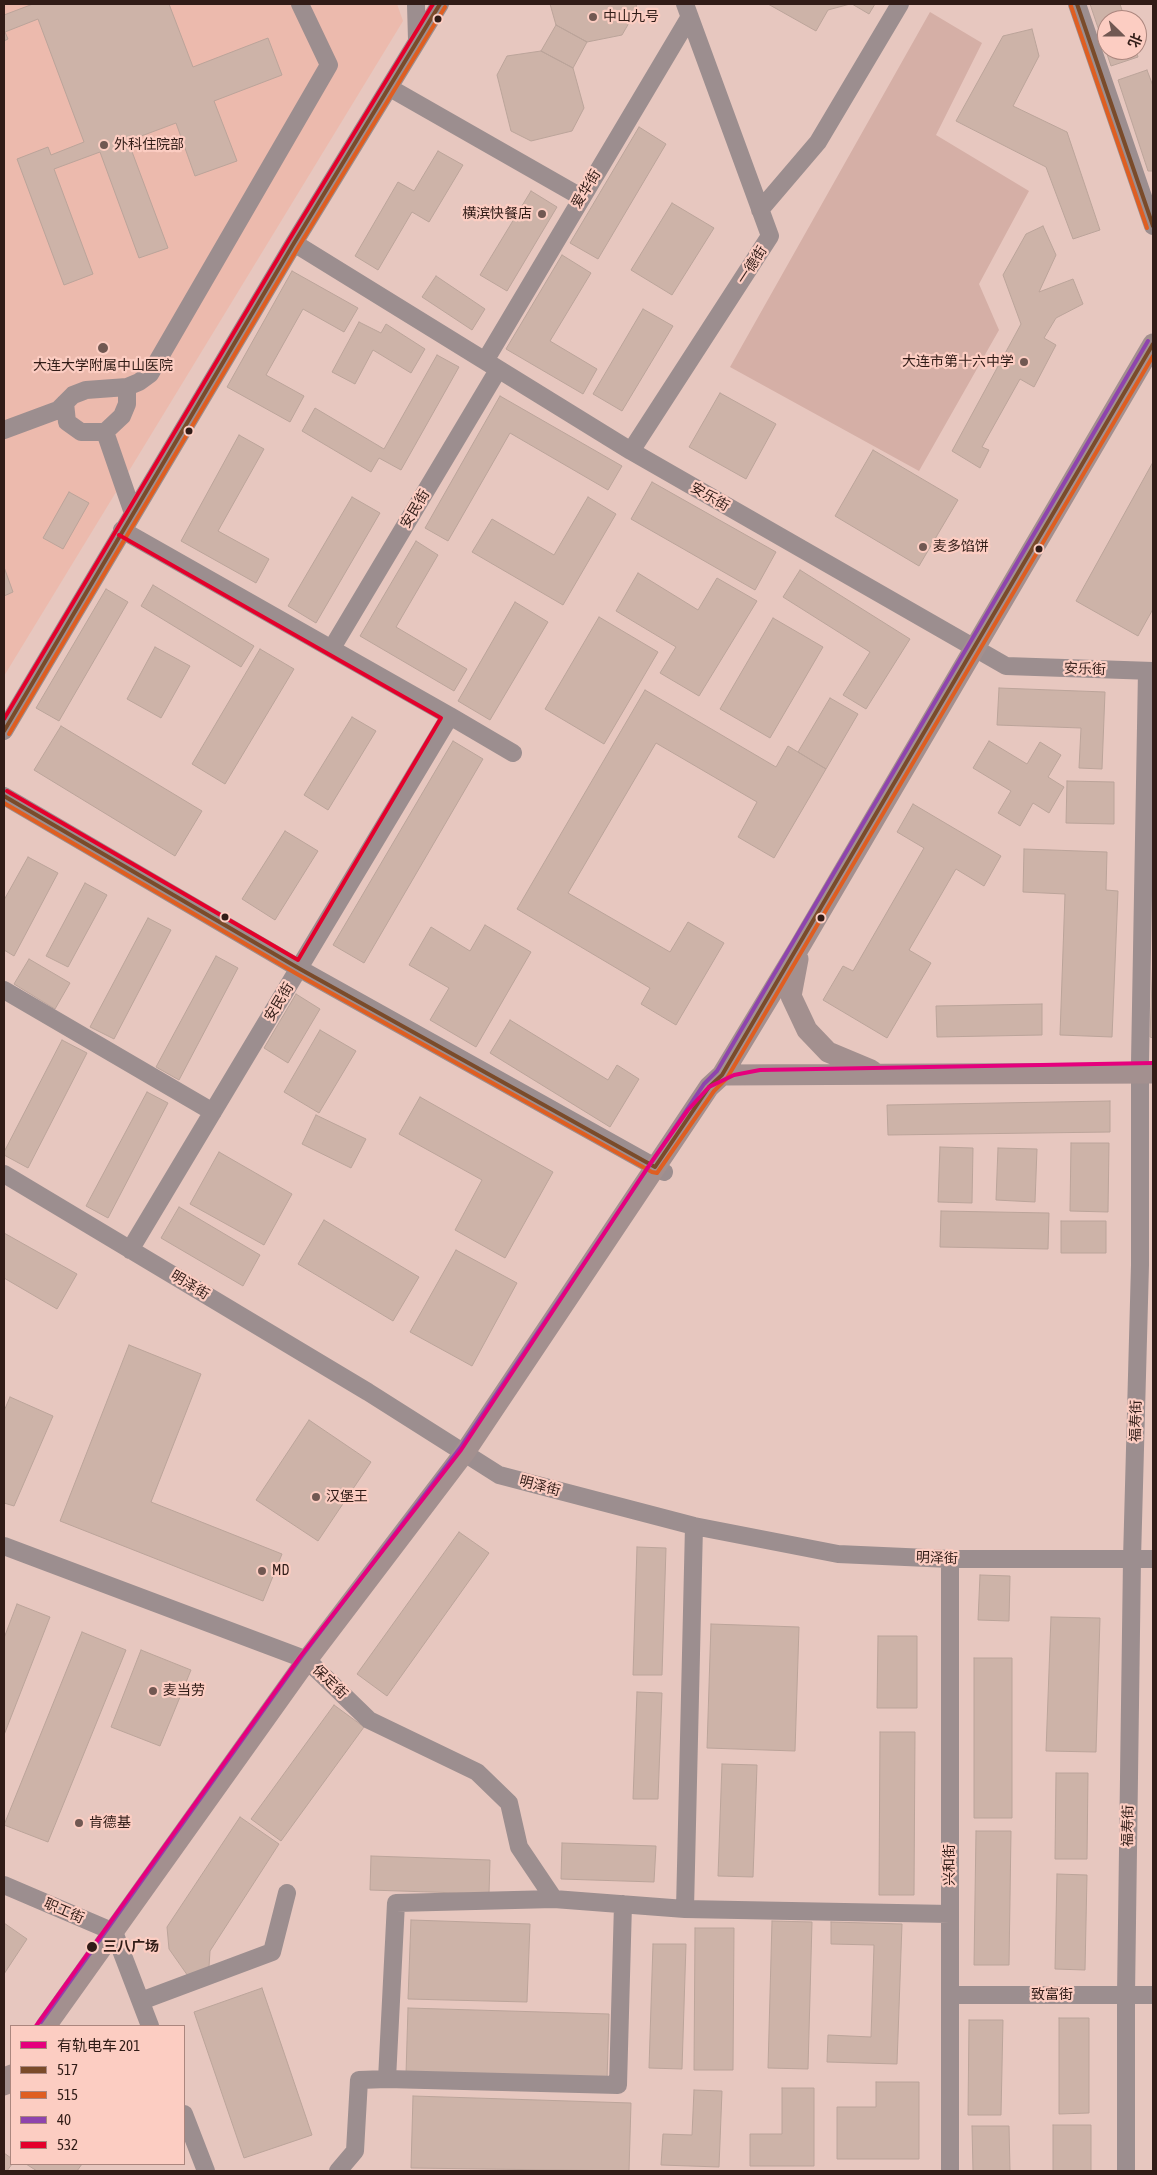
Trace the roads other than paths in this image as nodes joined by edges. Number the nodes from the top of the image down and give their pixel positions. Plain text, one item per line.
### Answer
1 (300, 4) edge
2 (416, 4) edge
3 (440, 4) edge
4 (900, 4) edge
5 (1077, 4) edge
6 (687, 11) edge
7 (417, 43) junction
8 (390, 88) junction
9 (581, 198) junction
10 (760, 210) junction
11 (1153, 226) edge
12 (294, 243) junction
13 (1153, 344) edge
14 (492, 366) junction
15 (127, 387) junction
16 (65, 403) junction
17 (4, 430) edge
18 (105, 432) junction
19 (631, 451) junction
20 (133, 513) junction
21 (122, 530) junction
22 (332, 648) junction
23 (975, 648) junction
24 (1150, 671) edge
25 (450, 716) junction
26 (4, 731) edge
27 (513, 753) dead end
28 (4, 796) edge
29 (1148, 870) edge
30 (800, 946) junction
31 (300, 969) junction
32 (4, 990) edge
33 (878, 1073) junction
34 (1148, 1073) edge
35 (722, 1075) junction
36 (213, 1112) junction
37 (659, 1170) junction
38 (4, 1174) edge
39 (130, 1250) junction
40 (1146, 1301) edge
41 (465, 1452) junction
42 (694, 1526) junction
43 (4, 1546) edge
44 (950, 1559) junction
45 (1132, 1559) junction
46 (1153, 1559) edge
47 (307, 1660) junction
48 (4, 1885) edge
49 (286, 1893) dead end
50 (554, 1899) junction
51 (623, 1904) junction
52 (685, 1909) junction
53 (950, 1914) junction
54 (114, 1932) junction
55 (950, 1995) junction
56 (1126, 1995) junction
57 (1153, 1995) edge
58 (141, 2001) junction
59 (47, 2025) edge
60 (150, 2025) edge
61 (387, 2079) junction
62 (185, 2117) edge
63 (206, 2171) edge
64 (338, 2171) edge
65 (950, 2171) edge
66 (1126, 2171) edge

1 - 15 street
2 - 7 street
3 - 7 street
4 - 10 street
5 - 11 street
6 - 9 street, 爱华街
6 - 10 street, 一德街
7 - 8 street
8 - 9 street
8 - 12 street
9 - 14 street, 爱华街
10 - 19 street, 一德街
12 - 14 street, 安乐街
12 - 20 street
13 - 23 main road
14 - 19 street, 安乐街
14 - 22 street, 安民街
15 - 16 street
15 - 18 street
16 - 17 street
16 - 18 street
18 - 20 street
19 - 23 street, 安乐街
20 - 21 street
21 - 22 street
21 - 26 street
22 - 25 street
23 - 24 street, 安乐街
23 - 30 main road
24 - 29 street, 福寿街
25 - 27 street
25 - 31 street, 安民街
28 - 31 street
29 - 34 street, 福寿街
30 - 33 main road
30 - 35 main road
31 - 36 street, 安民街
31 - 37 street
32 - 36 street
33 - 34 main road
33 - 35 main road
34 - 40 street, 福寿街
35 - 37 main road
36 - 39 street, 安民街
37 - 41 main road
38 - 39 street, 明泽街
39 - 41 street, 明泽街
40 - 45 street, 福寿街
41 - 42 street, 明泽街
41 - 47 main road
42 - 44 street, 明泽街
42 - 52 street
43 - 47 street, 保定街
44 - 45 street, 明泽街
44 - 53 street, 兴和街
45 - 46 street, 明泽街
45 - 56 street, 福寿街
47 - 50 street, 保定街
47 - 54 main road
48 - 54 street, 职工街
49 - 58 street
50 - 51 street
50 - 61 street
51 - 52 street
51 - 61 street
52 - 53 street
53 - 55 street, 兴和街
54 - 58 street
54 - 59 main road
55 - 56 street, 致富街
55 - 65 street, 兴和街
56 - 57 street, 致富街
56 - 66 street, 福寿街
58 - 60 street
61 - 64 street
62 - 63 street

